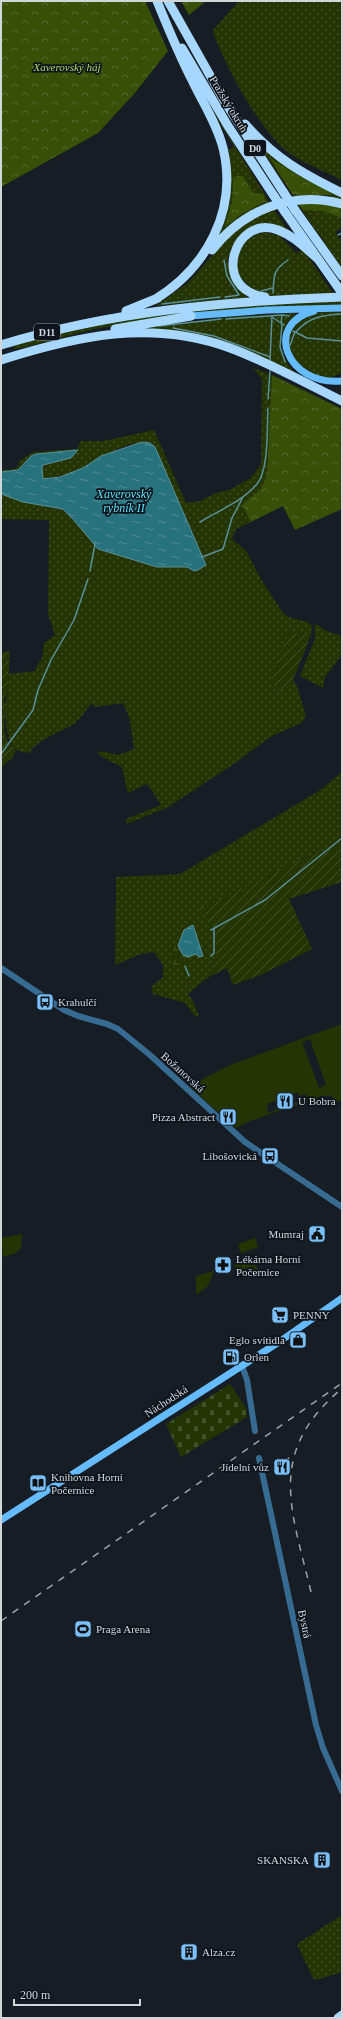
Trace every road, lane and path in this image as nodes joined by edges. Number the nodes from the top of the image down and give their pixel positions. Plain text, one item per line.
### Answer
1 (157, 1) edge
2 (168, 1) edge
3 (185, 60) junction
4 (225, 102) junction
5 (342, 193) edge
6 (342, 204) edge
7 (318, 259) junction
8 (342, 276) edge
9 (342, 293) edge
10 (342, 298) edge
11 (290, 299) junction
12 (154, 300) junction
13 (334, 308) junction
14 (342, 308) edge
15 (191, 316) joint
16 (94, 321) junction
17 (75, 340) junction
18 (1, 345) edge
19 (1, 360) edge
20 (342, 381) edge
21 (340, 400) edge
22 (1, 968) edge
23 (342, 1207) edge
24 (342, 1298) edge
25 (242, 1366) junction
26 (255, 1431) dead end
27 (259, 1458) dead end
28 (1, 1520) edge
29 (342, 1791) edge
30 (342, 2015) edge
31 (338, 2018) edge

1 - 3 highway
2 - 4 highway, Pražský okruh / D0
3 - 7 highway, Pražský okruh / D0, bridge
3 - 12 highway
4 - 5 highway
4 - 8 highway, Pražský okruh / D0, bridge
6 - 12 highway
7 - 9 highway, Pražský okruh / D0
7 - 11 highway
10 - 11 highway, D11
11 - 16 highway, D11
12 - 16 highway
13 - 14 main road
13 - 15 main road
13 - 20 main road
15 - 17 highway, D11
16 - 18 highway, D11
17 - 19 highway, D11
17 - 21 highway
22 - 23 street, Božanovská
24 - 25 main road, Náchodská
25 - 26 street
25 - 28 main road, Náchodská
27 - 29 street, Bystrá
30 - 31 highway

